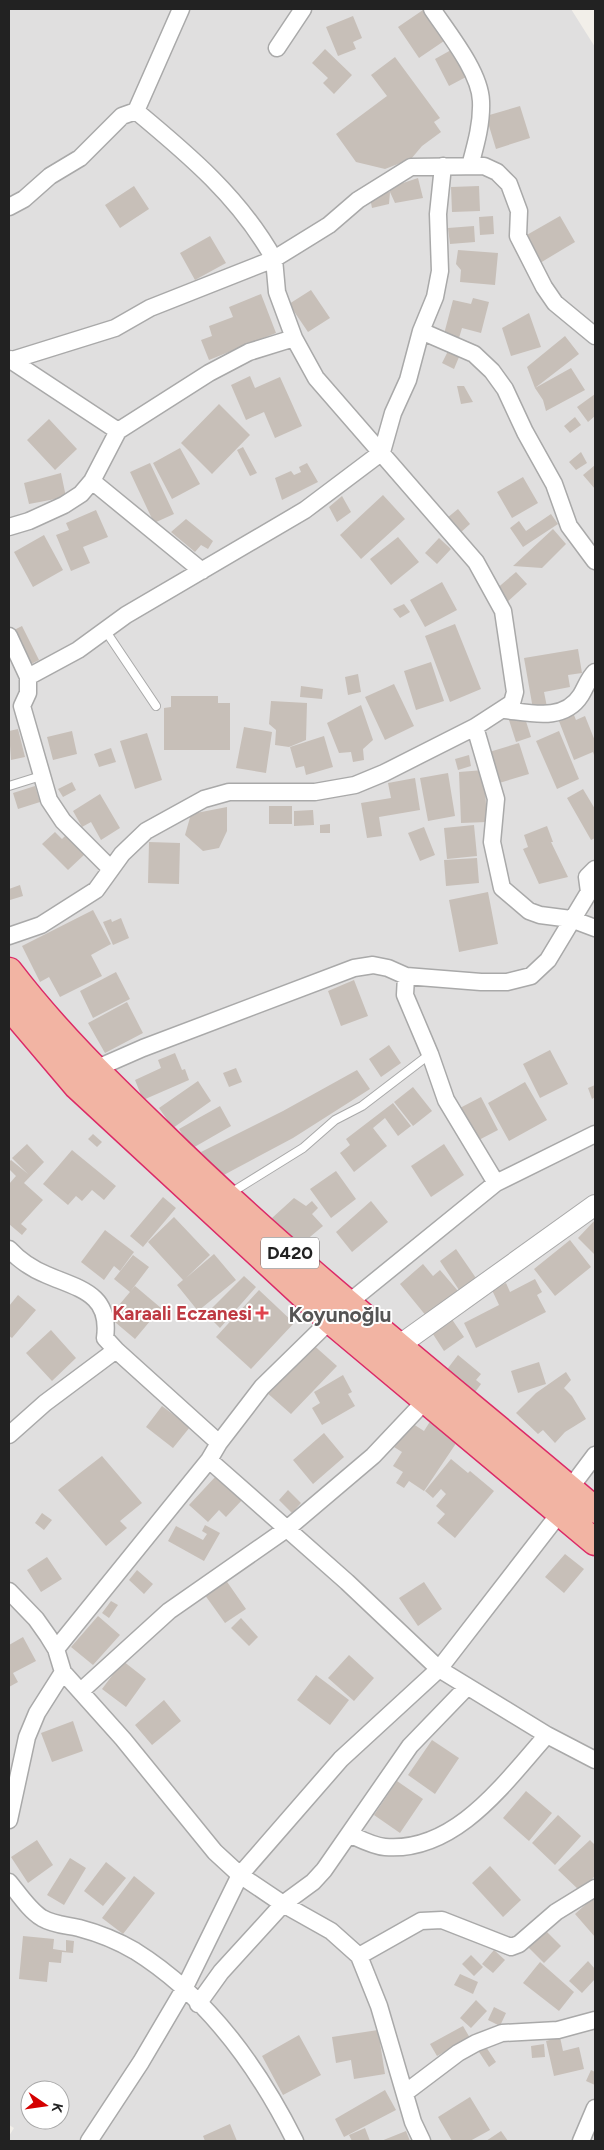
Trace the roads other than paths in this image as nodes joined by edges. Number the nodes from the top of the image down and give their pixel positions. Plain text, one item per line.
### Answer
1 (181, 9) edge
2 (304, 9) edge
3 (432, 9) edge
4 (276, 48) dead end
5 (136, 111) junction
6 (443, 166) junction
7 (470, 166) junction
8 (9, 207) edge
9 (274, 259) junction
10 (422, 331) junction
11 (595, 336) edge
12 (294, 338) junction
13 (9, 360) edge
14 (118, 431) junction
15 (382, 452) junction
16 (92, 481) junction
17 (9, 527) edge
18 (595, 561) edge
19 (202, 571) junction
20 (105, 630) junction
21 (9, 636) edge
22 (595, 672) edge
23 (28, 677) junction
24 (156, 706) dead end
25 (505, 710) junction
26 (475, 727) junction
27 (41, 776) junction
28 (9, 786) edge
29 (111, 869) junction
30 (595, 869) edge
31 (571, 919) junction
32 (595, 928) edge
33 (9, 936) edge
34 (9, 971) edge
35 (406, 976) junction
36 (9, 1006) edge
37 (430, 1054) junction
38 (86, 1077) junction
39 (595, 1134) edge
40 (496, 1183) junction
41 (225, 1197) junction
42 (595, 1205) edge
43 (9, 1250) edge
44 (339, 1313) junction
45 (397, 1347) junction
46 (116, 1350) junction
47 (425, 1401) junction
48 (9, 1435) edge
49 (219, 1443) junction
50 (595, 1455) edge
51 (209, 1460) junction
52 (571, 1487) junction
53 (593, 1505) edge
54 (559, 1514) junction
55 (288, 1528) junction
56 (595, 1542) edge
57 (9, 1591) edge
58 (56, 1649) junction
59 (439, 1669) junction
60 (63, 1672) junction
61 (467, 1687) junction
62 (82, 1690) junction
63 (547, 1735) junction
64 (595, 1760) edge
65 (9, 1820) edge
66 (349, 1834) junction
67 (240, 1874) junction
68 (9, 1882) edge
69 (595, 1888) edge
70 (284, 1904) junction
71 (359, 1956) junction
72 (184, 1989) junction
73 (198, 2004) junction
74 (595, 2020) edge
75 (404, 2093) junction
76 (595, 2108) edge
77 (89, 2141) edge
78 (295, 2141) edge
79 (422, 2141) edge
80 (581, 2141) edge

1 - 5 street
2 - 4 street
3 - 7 street
5 - 8 street
5 - 9 street
6 - 7 street
6 - 9 street
6 - 10 street
7 - 11 street
9 - 12 street
9 - 13 street
10 - 15 street
10 - 18 street
12 - 14 street
12 - 15 street
13 - 14 street
14 - 16 street
15 - 19 street
15 - 25 street
16 - 17 street
16 - 19 street
19 - 20 street
20 - 23 street
20 - 24 lane
21 - 23 street
22 - 25 street
23 - 27 street
25 - 26 street
26 - 29 street
26 - 31 street
27 - 28 lane
27 - 29 street
29 - 33 street
30 - 31 street
31 - 32 street
31 - 35 street
34 - 38 highway, D420
35 - 37 street
35 - 38 street
36 - 38 highway, D420
37 - 40 street
37 - 41 lane
38 - 41 highway, D420
38 - 44 highway, D420
39 - 40 street
40 - 44 street
41 - 44 highway, D420
42 - 45 street
43 - 46 street
44 - 45 highway, D420
44 - 47 highway, D420
44 - 49 street
45 - 52 highway, D420
46 - 48 street
46 - 49 street
47 - 54 highway, D420
47 - 55 street
49 - 51 street
50 - 52 street
51 - 55 street
51 - 58 street
52 - 53 highway, D420
52 - 54 street
53 - 54 street
54 - 56 highway, D420
54 - 59 street
55 - 59 street
55 - 62 street
57 - 58 street
58 - 60 street
59 - 61 street
59 - 67 street
60 - 62 street
60 - 65 street
61 - 63 street
61 - 66 street
62 - 67 street
63 - 64 street
63 - 66 street
66 - 70 street
67 - 70 street
67 - 72 street
68 - 72 street
69 - 71 street
70 - 71 street
70 - 73 street
71 - 75 street
72 - 73 street
72 - 77 street
73 - 78 street
74 - 75 street
75 - 79 street
76 - 80 street

